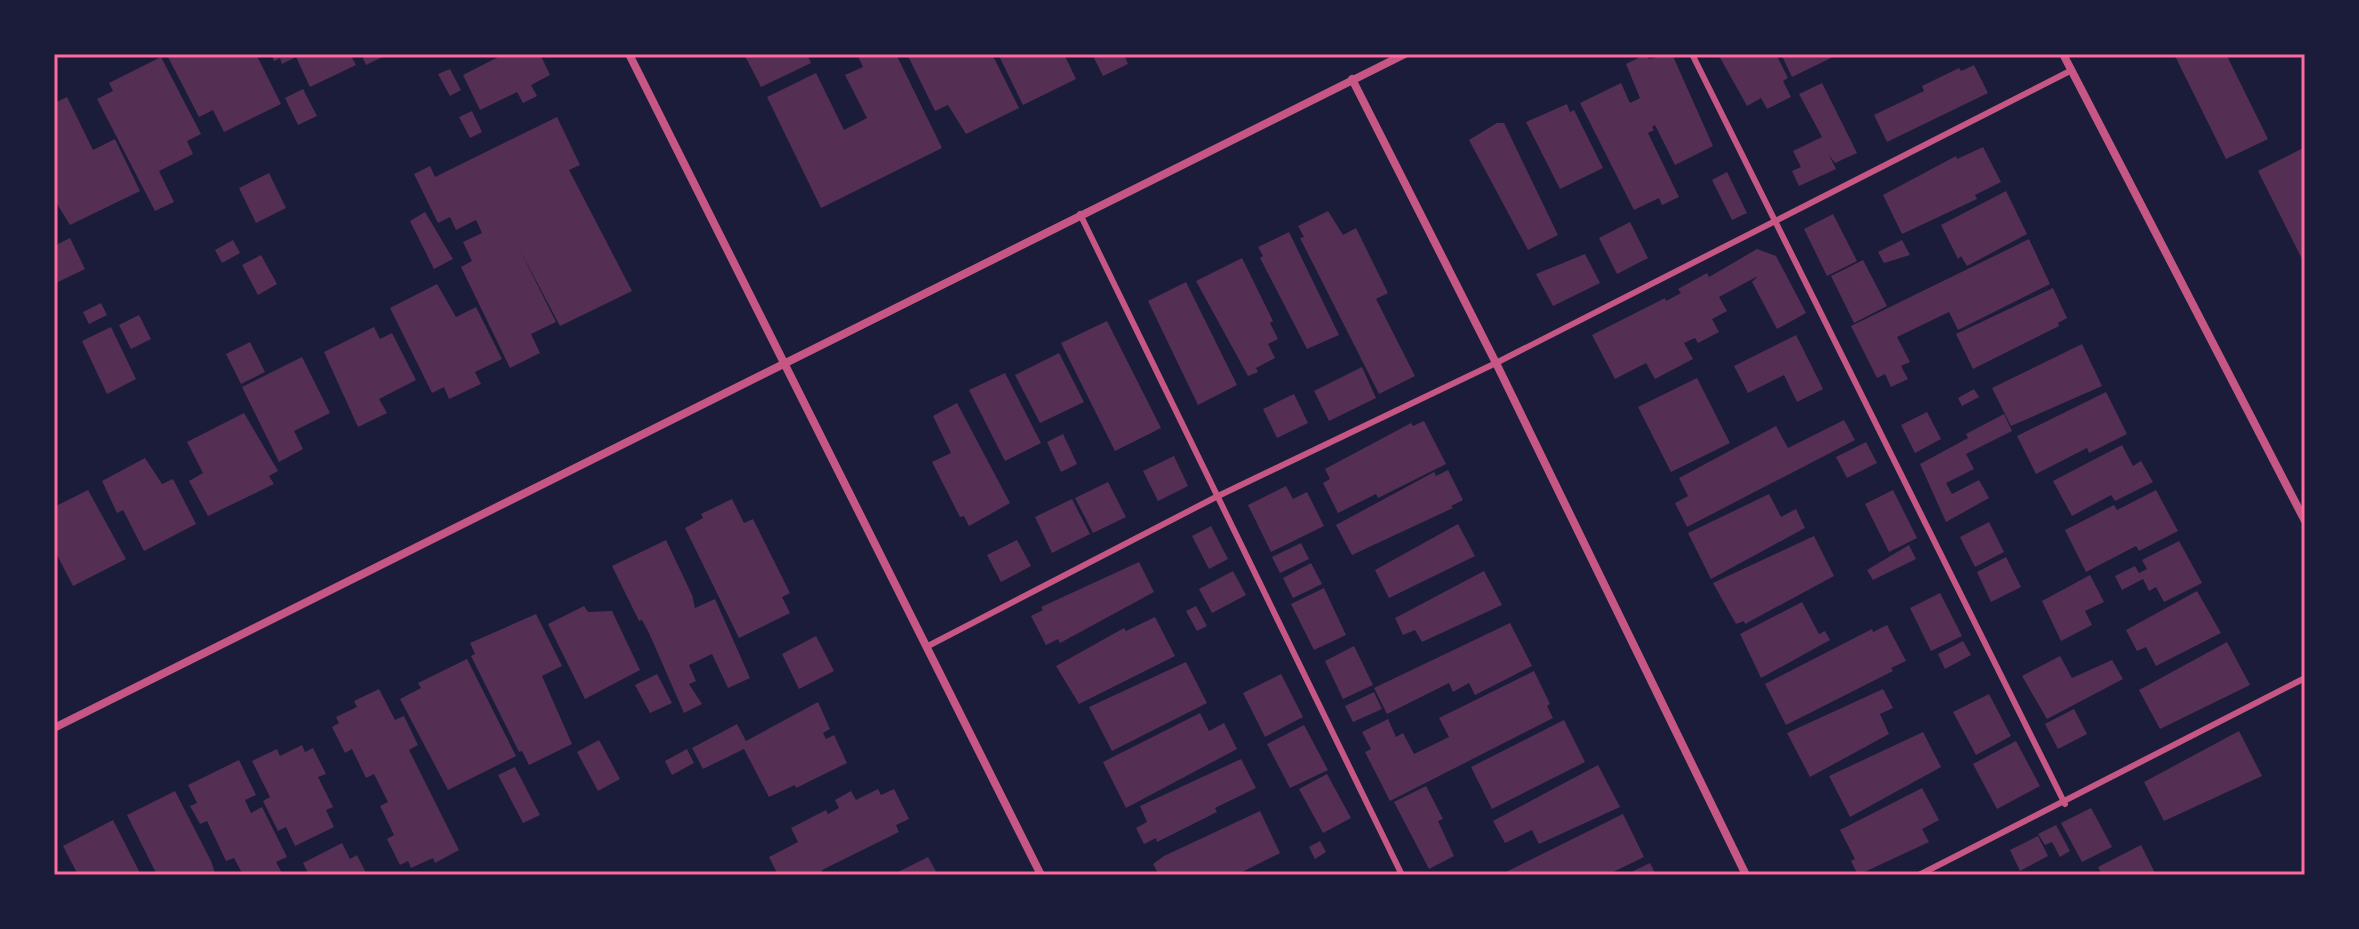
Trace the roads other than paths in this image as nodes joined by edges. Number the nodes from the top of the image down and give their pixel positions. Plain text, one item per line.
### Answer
1 (629, 54) edge
2 (1405, 54) edge
3 (1692, 54) edge
4 (2063, 54) edge
5 (2072, 70) junction
6 (1352, 79) junction
7 (1080, 214) junction
8 (1777, 221) junction
9 (1496, 363) junction
10 (786, 365) junction
11 (1216, 497) junction
12 (2305, 521) edge
13 (928, 646) junction
14 (2305, 678) edge
15 (54, 728) edge
16 (2065, 804) junction
17 (1041, 875) edge
18 (1402, 875) edge
19 (1746, 875) edge
20 (1919, 875) edge

1 - 10 street
2 - 6 street
3 - 8 lane
4 - 5 street
5 - 8 lane
5 - 12 street
6 - 7 street
6 - 9 street
7 - 10 street
7 - 11 lane
8 - 9 lane
8 - 16 lane
9 - 11 lane
9 - 19 street
10 - 13 street
10 - 15 street
11 - 13 lane
11 - 18 lane
13 - 17 street
14 - 16 lane
16 - 20 lane

